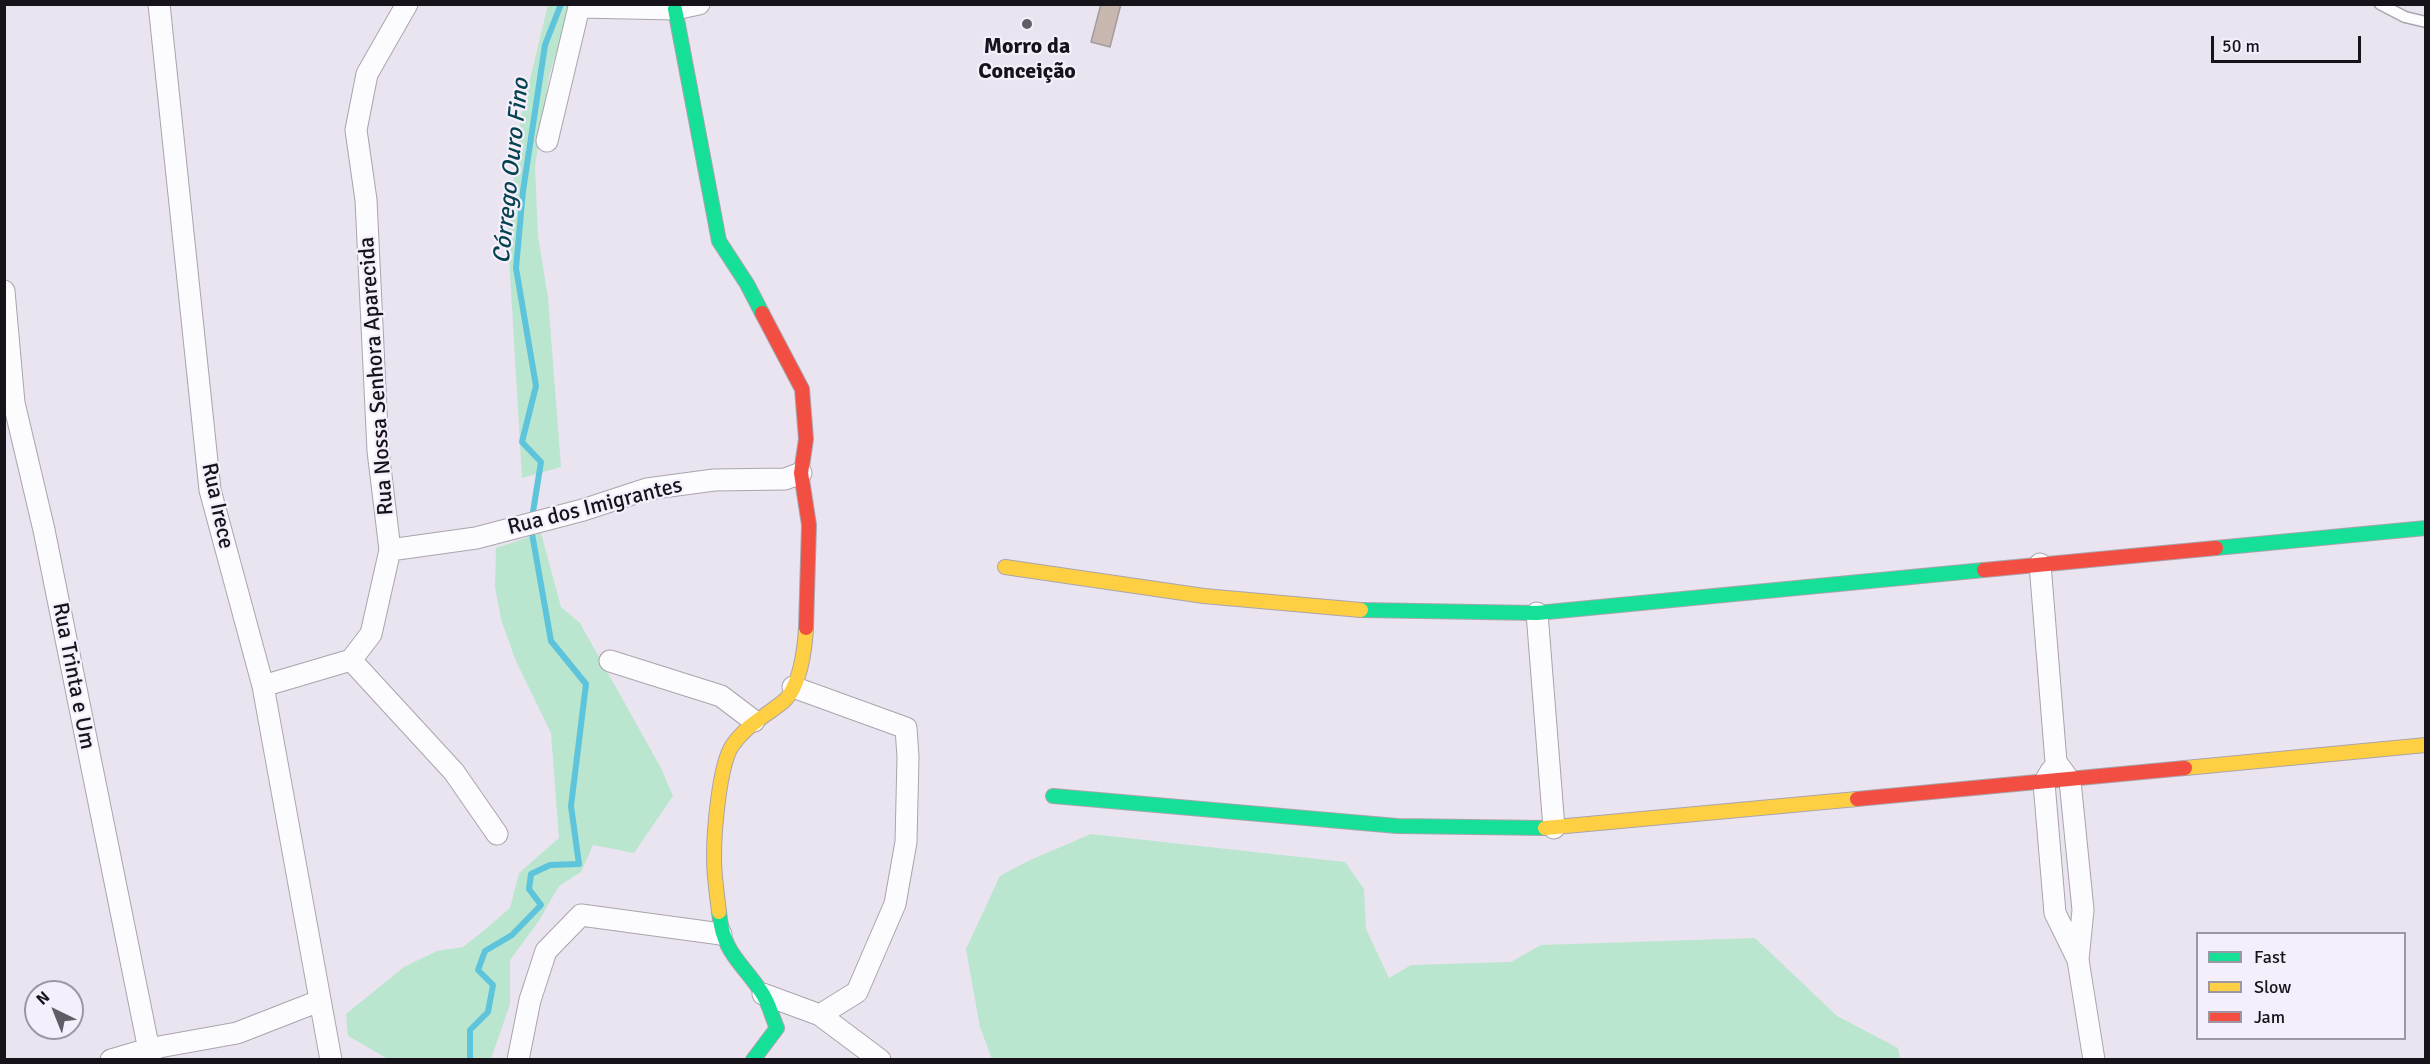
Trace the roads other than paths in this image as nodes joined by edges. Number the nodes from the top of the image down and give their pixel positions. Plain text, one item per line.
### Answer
1 (159, 4) edge
2 (407, 4) edge
3 (699, 4) edge
4 (2380, 4) edge
5 (675, 9) junction
6 (2426, 22) edge
7 (547, 141) dead end
8 (4, 291) edge
9 (801, 473) junction
10 (2426, 528) edge
11 (390, 550) junction
12 (2040, 564) junction
13 (1005, 567) dead end
14 (1537, 613) junction
15 (351, 660) junction
16 (610, 662) dead end
17 (263, 686) junction
18 (793, 687) junction
19 (754, 721) junction
20 (2426, 745) edge
21 (2056, 762) junction
22 (2070, 780) junction
23 (2044, 783) junction
24 (1053, 796) dead end
25 (1554, 828) junction
26 (497, 834) dead end
27 (721, 934) junction
28 (2078, 960) junction
29 (763, 994) junction
30 (319, 1001) junction
31 (820, 1016) junction
32 (150, 1054) edge
33 (111, 1059) edge
34 (331, 1059) edge
35 (518, 1059) edge
36 (753, 1059) edge
37 (880, 1059) edge
38 (2094, 1059) edge

1 - 17 street, Rua Irece
2 - 11 street, Rua Nossa Senhora Aparecida
3 - 5 street
4 - 6 lane
5 - 7 street
5 - 9 street
8 - 32 street, Rua Trinta e Um
9 - 11 street, Rua dos Imigrantes
9 - 18 street
10 - 12 street
11 - 15 street, Rua Nossa Senhora Aparecida
12 - 14 street
12 - 21 street
13 - 14 street
14 - 25 street
15 - 17 street
15 - 26 street
16 - 19 street
17 - 30 street, Rua Irece
18 - 19 street
18 - 31 street
19 - 27 street
20 - 22 street
21 - 22 street
21 - 23 street
22 - 23 street
22 - 28 street
23 - 25 street
23 - 28 street
24 - 25 street
27 - 29 street
27 - 35 street
28 - 38 street
29 - 31 street
29 - 36 street
30 - 32 street
30 - 34 street, Rua Irece
31 - 37 street
32 - 33 street

